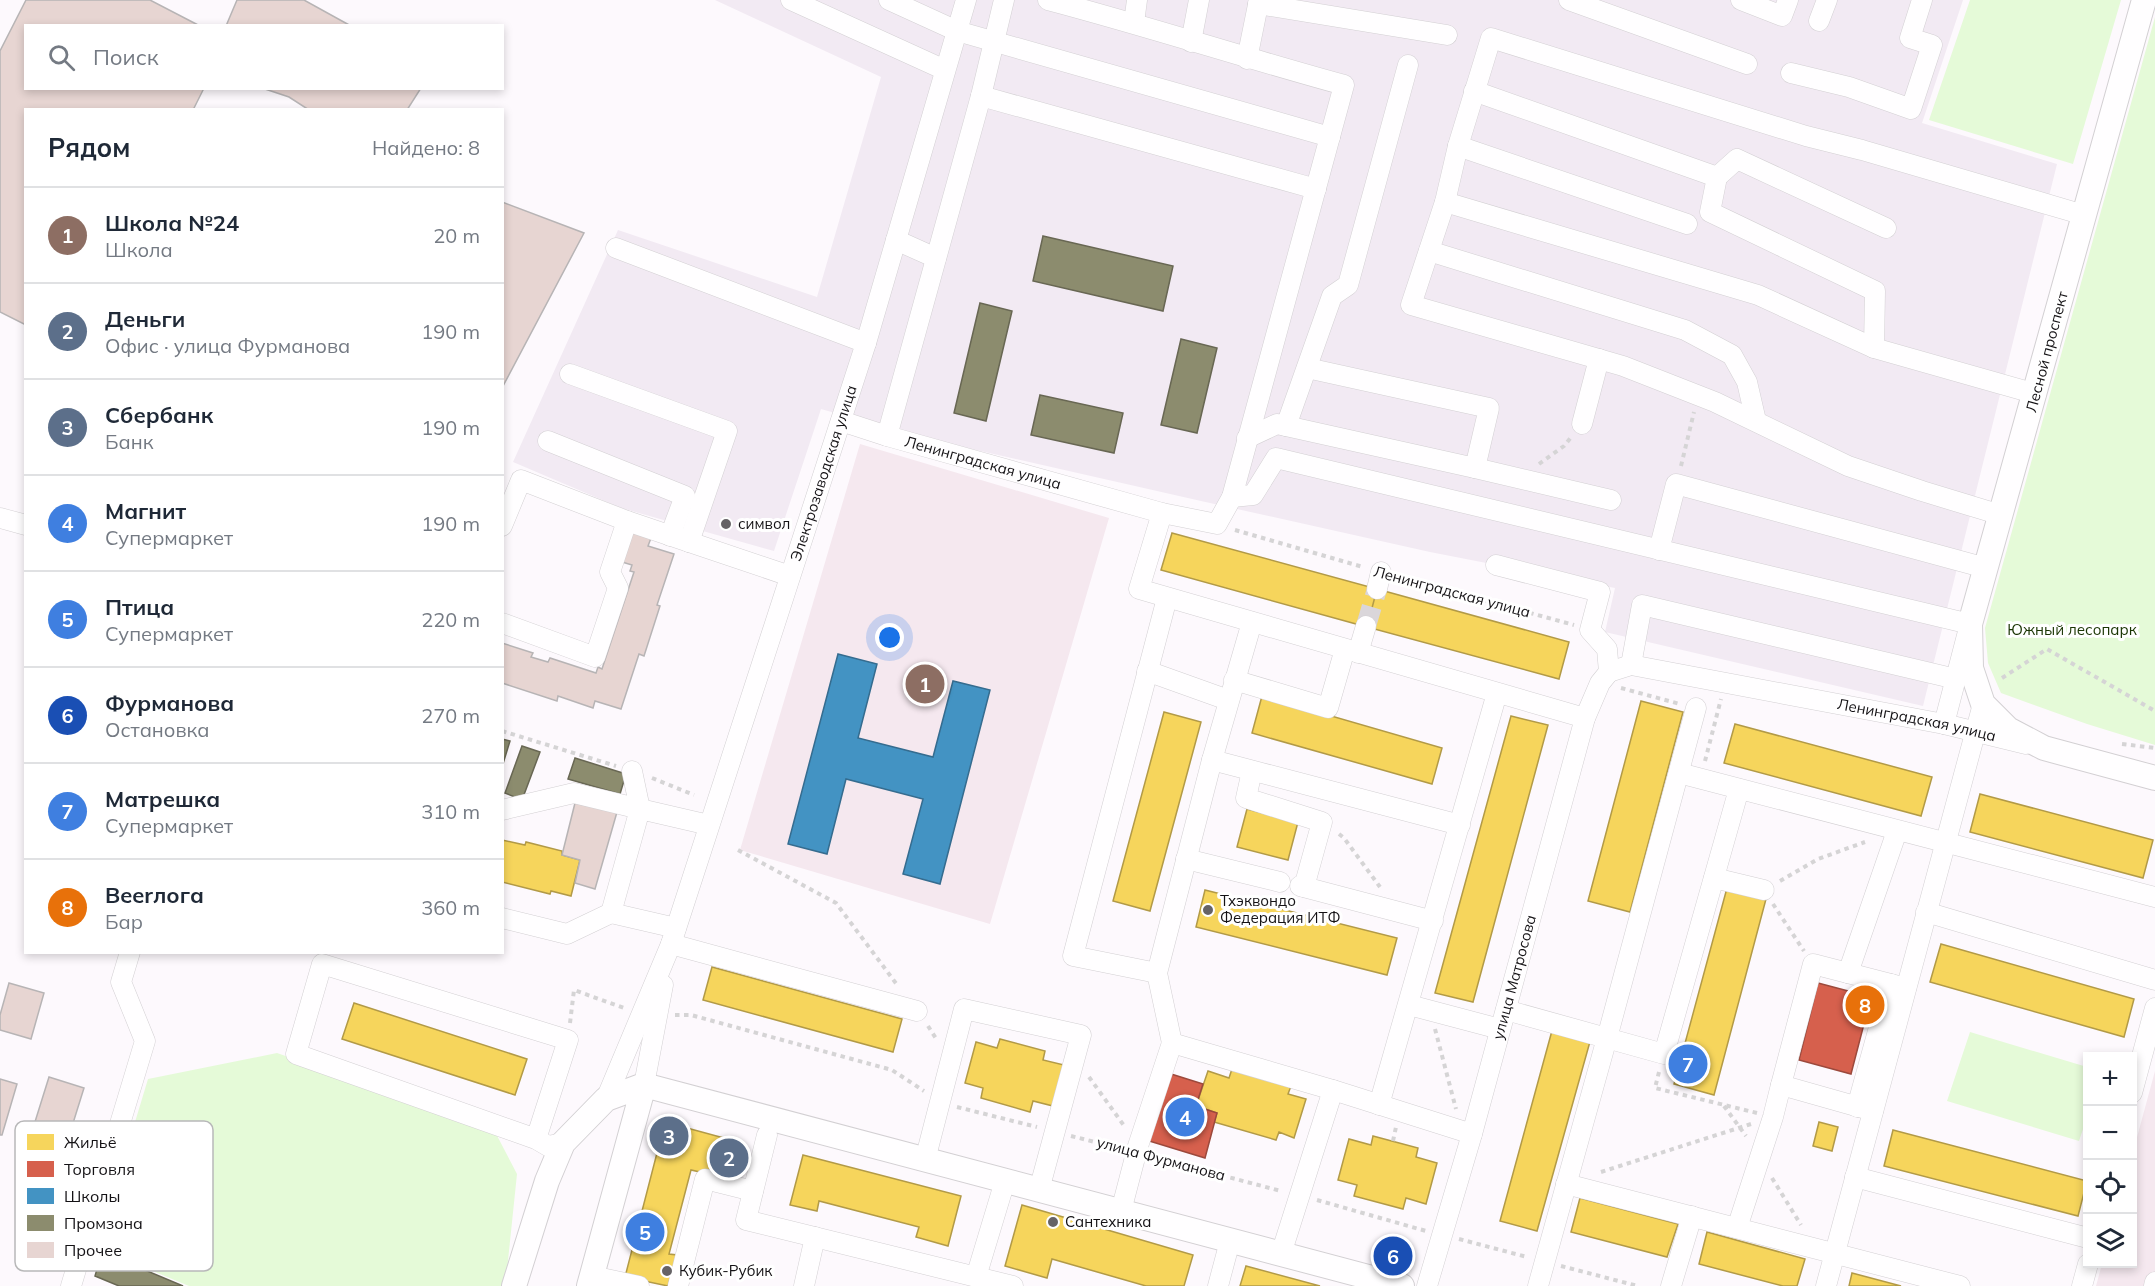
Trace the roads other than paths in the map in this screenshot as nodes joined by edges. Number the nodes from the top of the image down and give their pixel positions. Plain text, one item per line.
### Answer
1 (790, 0) edge
2 (890, 0) edge
3 (966, 0) edge
4 (1004, 0) edge
5 (1048, 0) edge
6 (1137, 0) edge
7 (1199, 0) edge
8 (1741, 0) edge
9 (1788, 0) edge
10 (1827, 0) edge
11 (1922, 0) edge
12 (2144, 0) edge
13 (1258, 2) edge
14 (1581, 2) edge
15 (1819, 21) dead end
16 (1134, 23) junction
17 (957, 31) junction
18 (1447, 35) dead end
19 (995, 42) junction
20 (1191, 42) junction
21 (1247, 59) junction
22 (1747, 64) dead end
23 (1408, 65) dead end
24 (945, 70) junction
25 (1791, 73) dead end
26 (1474, 91) junction
27 (981, 96) junction
28 (1330, 136) junction
29 (1458, 146) junction
30 (1717, 177) junction
31 (1316, 189) junction
32 (1445, 202) junction
33 (2084, 214) junction
34 (1687, 224) dead end
35 (1886, 228) dead end
36 (896, 240) junction
37 (616, 248) dead end
38 (1429, 251) junction
39 (936, 258) junction
40 (866, 343) junction
41 (1874, 348) junction
42 (1599, 359) junction
43 (1307, 368) junction
44 (570, 374) dead end
45 (2036, 394) junction
46 (841, 421) junction
47 (1756, 421) junction
48 (1582, 424) road end
49 (1286, 426) junction
50 (887, 436) junction
51 (1247, 438) junction
52 (549, 441) dead end
53 (1475, 468) junction
54 (1232, 497) junction
55 (1611, 500) dead end
56 (1162, 513) junction
57 (2001, 515) junction
58 (0, 518) edge
59 (504, 521) edge
60 (627, 521) junction
61 (24, 524) edge
62 (670, 536) junction
63 (689, 542) junction
64 (1659, 550) junction
65 (1496, 565) dead end
66 (1986, 568) junction
67 (790, 576) junction
68 (1167, 598) junction
69 (1252, 622) junction
70 (504, 624) edge
71 (1970, 624) junction
72 (1366, 626) tunnel mouth
73 (1352, 651) junction
74 (1631, 665) junction
75 (1147, 671) junction
76 (1605, 677) junction
77 (1956, 679) junction
78 (1234, 680) junction
79 (1497, 693) junction
80 (1228, 700) junction
81 (1983, 704) junction
82 (1696, 708) road end
83 (1585, 718) junction
84 (1944, 724) junction
85 (1975, 732) junction
86 (2044, 748) junction
87 (1212, 760) junction
88 (632, 771) road end
89 (1252, 771) junction
90 (1679, 773) junction
91 (2155, 778) edge
92 (1739, 789) junction
93 (640, 809) junction
94 (504, 810) edge
95 (709, 825) junction
96 (1460, 825) junction
97 (1897, 831) junction
98 (1946, 842) junction
99 (1186, 859) junction
100 (1714, 878) junction
101 (1280, 882) dead end
102 (1764, 890) road end
103 (2155, 897) edge
104 (1926, 912) junction
105 (611, 913) junction
106 (504, 918) edge
107 (1433, 921) junction
108 (674, 936) junction
109 (129, 954) edge
110 (1848, 973) junction
111 (1157, 974) junction
112 (2155, 980) edge
113 (1898, 986) junction
114 (1409, 1005) junction
115 (2155, 1008) edge
116 (1506, 1010) junction
117 (917, 1011) road end
118 (650, 1015) junction
119 (1500, 1029) junction
120 (1608, 1038) junction
121 (1172, 1043) junction
122 (2137, 1078) edge
123 (644, 1085) junction
124 (1781, 1085) junction
125 (1333, 1090) junction
126 (606, 1099) junction
127 (1379, 1105) junction
128 (1865, 1109) junction
129 (121, 1121) edge
130 (1472, 1134) junction
131 (767, 1135) dead end
132 (536, 1139) junction
133 (562, 1143) junction
134 (925, 1160) junction
135 (1855, 1176) junction
136 (1005, 1181) junction
137 (1566, 1184) junction
138 (1039, 1190) junction
139 (753, 1191) junction
140 (1121, 1211) junction
141 (1692, 1216) junction
142 (1737, 1228) junction
143 (815, 1237) junction
144 (2083, 1238) edge
145 (1230, 1240) junction
146 (1834, 1252) junction
147 (1281, 1254) junction
148 (2087, 1268) edge
149 (76, 1271) edge
150 (976, 1277) junction
151 (590, 1281) edge
152 (72, 1286) edge
153 (514, 1286) edge
154 (639, 1286) edge
155 (678, 1286) edge
156 (804, 1286) edge
157 (1013, 1286) edge
158 (1218, 1286) edge
159 (1402, 1286) edge
160 (1427, 1286) edge
161 (1538, 1286) edge
162 (1671, 1286) edge
163 (1826, 1286) edge
164 (1960, 1286) edge
165 (2082, 1286) edge

1 - 24 street
2 - 17 street
3 - 17 street, Электрозаводская улица
4 - 19 street
5 - 16 street
6 - 16 street
7 - 20 street
8 - 9 street
10 - 15 street
11 - 25 street
12 - 33 main road, Лесной проспект
13 - 18 street
13 - 21 street
14 - 22 street
16 - 20 street
17 - 19 street
17 - 24 street, Электрозаводская улица
19 - 27 street
19 - 28 street
20 - 21 street
21 - 28 street
23 - 43 street
24 - 36 street, Электрозаводская улица
26 - 29 street
26 - 30 street
26 - 33 street
27 - 31 street
27 - 39 street
28 - 31 street
29 - 32 street
29 - 34 street
30 - 35 street
30 - 41 street
31 - 51 street
32 - 38 street
32 - 41 street
33 - 45 main road, Лесной проспект
36 - 39 street
36 - 40 street, Электрозаводская улица
37 - 40 street
38 - 42 street
38 - 47 street
39 - 50 street
40 - 46 street, Электрозаводская улица
41 - 45 street
42 - 47 street
42 - 48 street
43 - 49 street
43 - 53 street
44 - 63 street
45 - 57 main road, Лесной проспект
46 - 50 street, Ленинградская улица
46 - 67 street, Электрозаводская улица
47 - 57 street
49 - 51 street
49 - 53 street
50 - 56 street, Ленинградская улица
51 - 54 street
52 - 62 street
53 - 55 street
54 - 56 street, Ленинградская улица
54 - 64 street
56 - 68 street
57 - 66 main road, Лесной проспект
58 - 61 street
59 - 60 street
60 - 62 street
60 - 70 street
62 - 63 street
63 - 67 street
64 - 66 street
64 - 71 street
65 - 76 street
66 - 71 main road, Лесной проспект
67 - 95 street, Электрозаводская улица
68 - 69 street
68 - 75 street
69 - 73 street
69 - 78 street
71 - 77 street
71 - 81 main road, Лесной проспект
72 - 73 street
73 - 78 street
73 - 79 street
74 - 76 street, Ленинградская улица
74 - 77 street
74 - 84 street, Ленинградская улица
75 - 80 street
75 - 111 street
76 - 83 street, улица Матросова
77 - 84 street
78 - 80 street
79 - 83 street
79 - 96 street
80 - 87 street
81 - 85 street
81 - 86 main road, Ленинградская улица
82 - 90 street
83 - 116 street, улица Матросова
84 - 85 street, Ленинградская улица
85 - 86 street, Ленинградская улица
85 - 98 street
86 - 91 main road, Ленинградская улица
87 - 89 street
87 - 99 street
88 - 93 street
89 - 96 street
89 - 107 street
90 - 92 street
90 - 120 street
92 - 97 street
92 - 100 street
93 - 94 street
93 - 95 street
93 - 105 street
95 - 108 street, Электрозаводская улица
96 - 107 street
97 - 98 street
97 - 110 street
98 - 103 street
98 - 104 street
99 - 101 street
99 - 111 street
100 - 102 street
100 - 120 street
104 - 112 street
104 - 113 street
105 - 106 street
105 - 108 street
107 - 114 street
108 - 117 street
108 - 118 street, Электрозаводская улица
109 - 129 street
110 - 113 street
110 - 124 street
111 - 121 street
113 - 128 street
114 - 119 street
114 - 127 street
115 - 122 street
116 - 119 street, улица Матросова
116 - 120 street
118 - 123 street, Электрозаводская улица
118 - 126 street, Электрозаводская улица
119 - 130 street, улица Матросова
120 - 137 street
121 - 125 street
121 - 140 street
123 - 126 main road, Электрозаводская улица
123 - 134 main road
123 - 151 main road, Электрозаводская улица
124 - 128 street
124 - 142 street
125 - 127 street
125 - 147 street
126 - 133 main road, Электрозаводская улица
127 - 130 street
128 - 135 street
130 - 160 street, улица Матросова
131 - 139 street
132 - 132 street
132 - 133 street
133 - 153 main road, Электрозаводская улица
134 - 136 main road
134 - 138 street
135 - 144 street
135 - 146 street
136 - 138 main road
136 - 150 street
137 - 141 street
137 - 161 street
138 - 140 main road
139 - 143 street
139 - 155 street
140 - 145 main road
141 - 142 street
141 - 162 street
142 - 146 street
143 - 150 street
143 - 156 street
145 - 147 main road
145 - 158 street
146 - 163 street
146 - 164 street
147 - 159 main road
148 - 165 street
149 - 152 street
150 - 157 street
151 - 154 street

